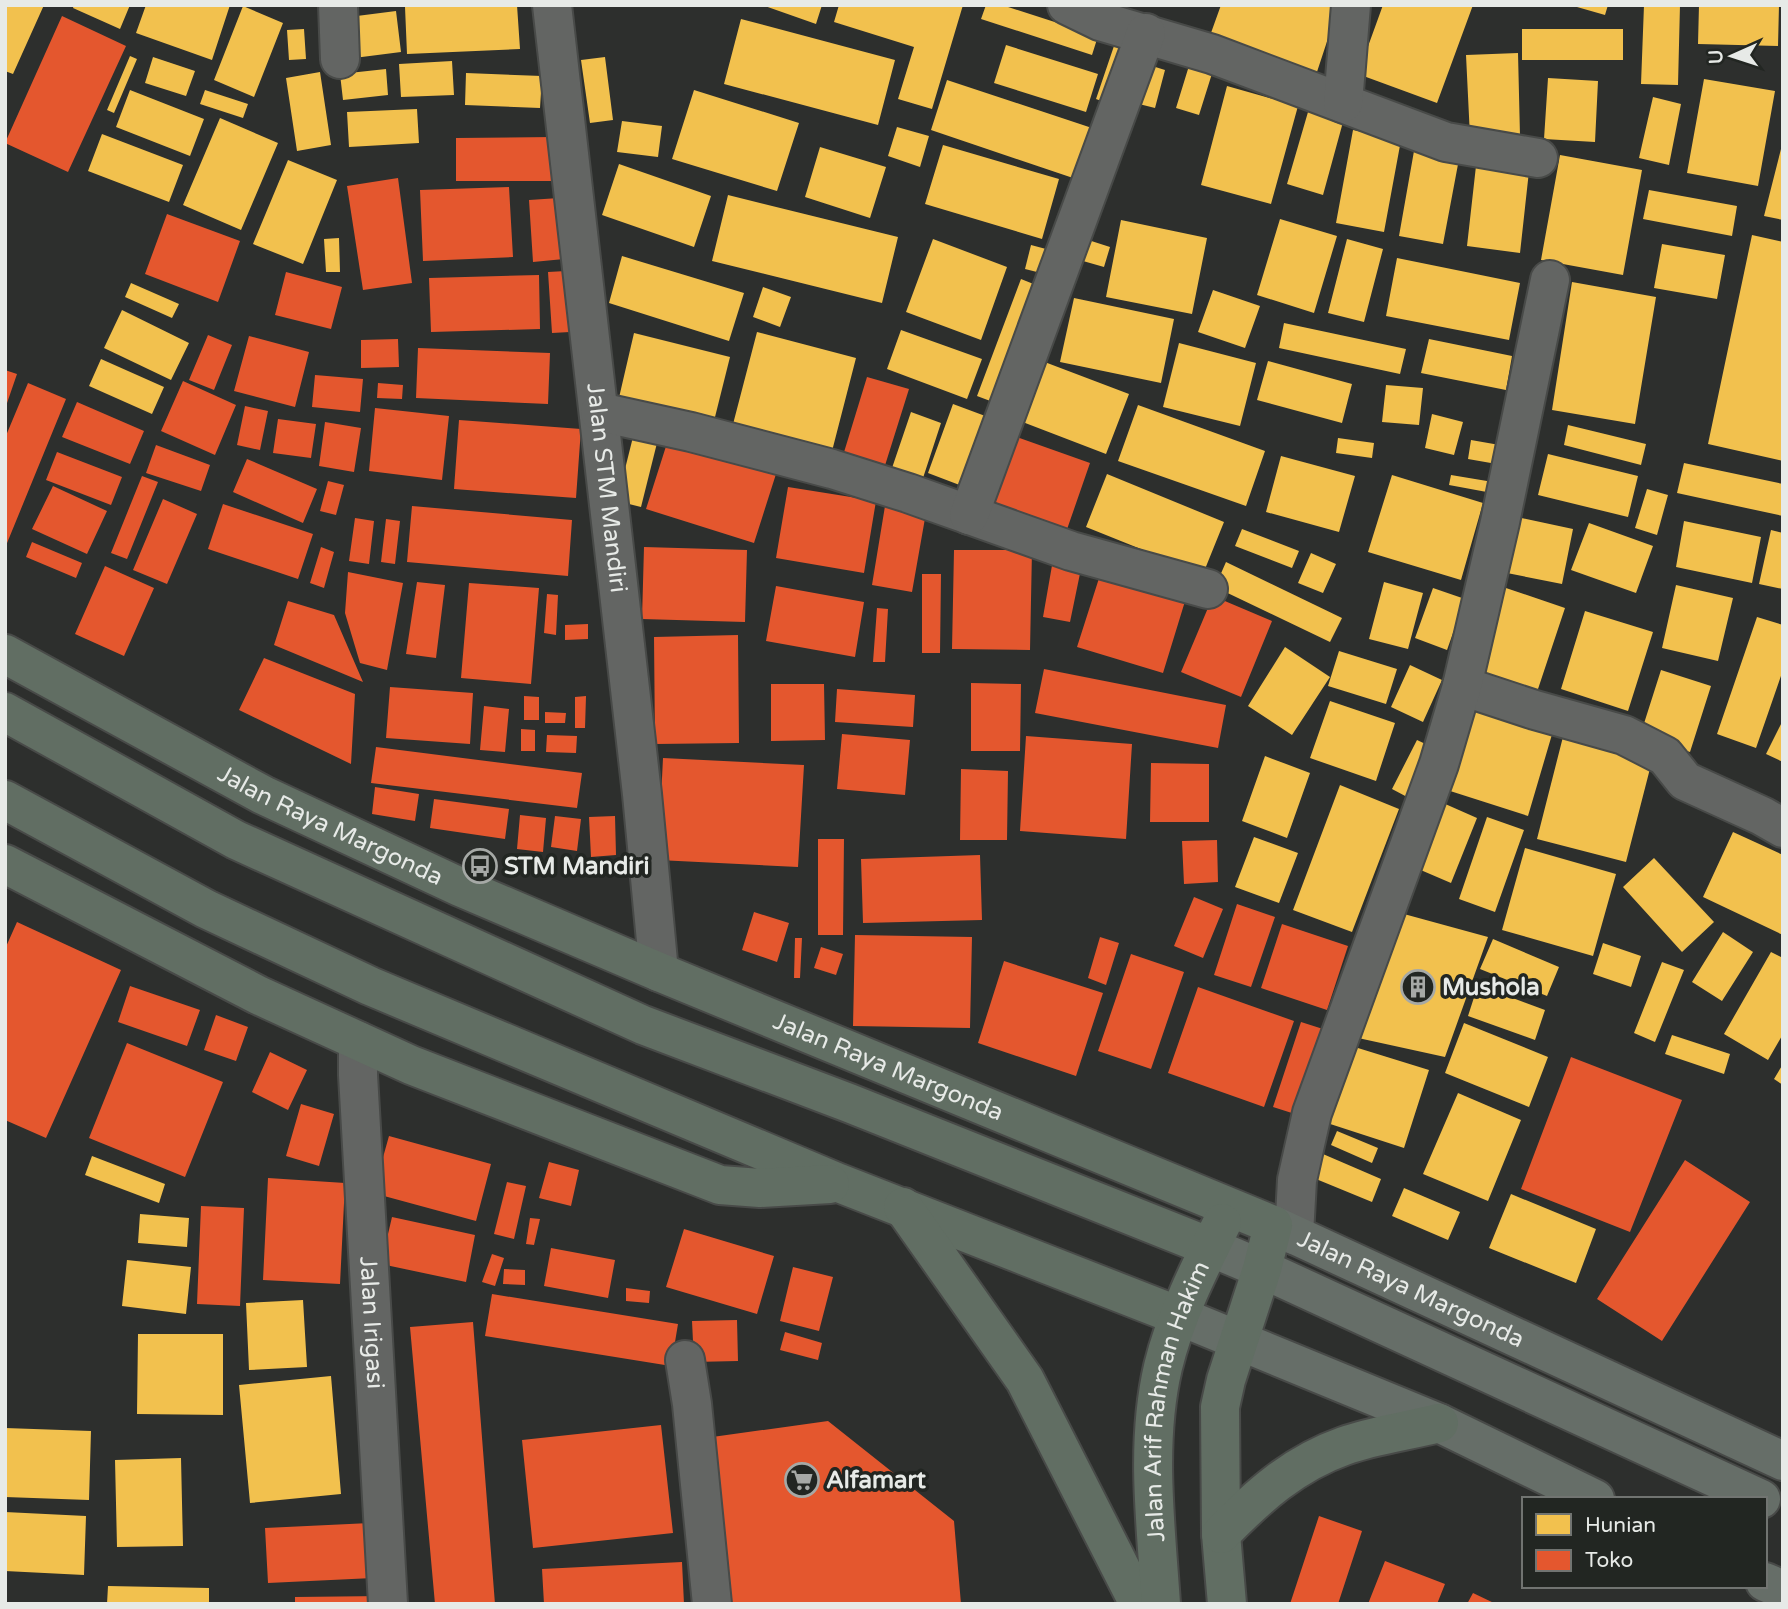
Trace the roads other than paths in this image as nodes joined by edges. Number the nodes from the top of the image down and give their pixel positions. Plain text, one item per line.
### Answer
1 (338, 5) edge
2 (552, 5) edge
3 (1067, 5) edge
4 (1351, 5) edge
5 (1146, 33) junction
6 (340, 59) dead end
7 (1343, 103) junction
8 (1538, 158) dead end
9 (1550, 280) dead end
10 (600, 412) junction
11 (969, 515) junction
12 (1208, 589) dead end
13 (5, 654) edge
14 (1462, 686) junction
15 (5, 712) edge
16 (262, 795) junction
17 (5, 800) edge
18 (40, 821) junction
19 (1783, 828) edge
20 (236, 840) junction
21 (10, 867) edge
22 (659, 972) junction
23 (643, 1025) junction
24 (358, 1041) junction
25 (839, 1183) junction
26 (903, 1207) junction
27 (1230, 1208) junction
28 (1284, 1230) junction
29 (1210, 1247) junction
30 (1262, 1269) junction
31 (1179, 1316) junction
32 (1240, 1341) junction
33 (685, 1360) dead end
34 (1439, 1423) junction
35 (1783, 1461) edge
36 (1591, 1497) edge
37 (1756, 1497) edge
38 (1221, 1534) junction
39 (1767, 1583) edge
40 (1783, 1590) edge
41 (388, 1604) edge
42 (712, 1604) edge
43 (1139, 1604) edge
44 (1161, 1604) edge
45 (1227, 1604) edge

1 - 6 street
2 - 10 street, Jalan STM Mandiri
3 - 5 street
4 - 7 street
5 - 7 street
5 - 11 street
7 - 8 street
9 - 14 street
10 - 11 street
10 - 22 street, Jalan STM Mandiri
11 - 12 street
13 - 16 highway, Jalan Raya Margonda
14 - 19 street
14 - 28 street
15 - 20 highway, Jalan Raya Margonda
16 - 20 highway
16 - 22 highway, Jalan Raya Margonda
17 - 18 highway
18 - 21 highway
18 - 25 highway
20 - 23 highway, Jalan Raya Margonda
21 - 24 highway
22 - 23 highway
22 - 27 highway, Jalan Raya Margonda
23 - 29 highway, Jalan Raya Margonda
24 - 25 highway
24 - 41 street, Jalan Irigasi
25 - 26 highway
26 - 31 highway
26 - 43 highway
27 - 28 highway, Jalan Raya Margonda
27 - 29 highway, Jalan Arif Rahman Hakim
28 - 30 highway, Jalan Arif Rahman Hakim
28 - 35 main road, Jalan Raya Margonda
29 - 30 main road, Jalan Raya Margonda
29 - 31 highway, Jalan Arif Rahman Hakim
30 - 32 highway, Jalan Arif Rahman Hakim
30 - 37 main road, Jalan Raya Margonda
31 - 32 main road
31 - 44 highway, Jalan Arif Rahman Hakim
32 - 34 main road
32 - 38 highway, Jalan Arif Rahman Hakim
33 - 42 street
34 - 36 main road
34 - 38 highway
38 - 45 highway, Jalan Arif Rahman Hakim
39 - 40 main road

